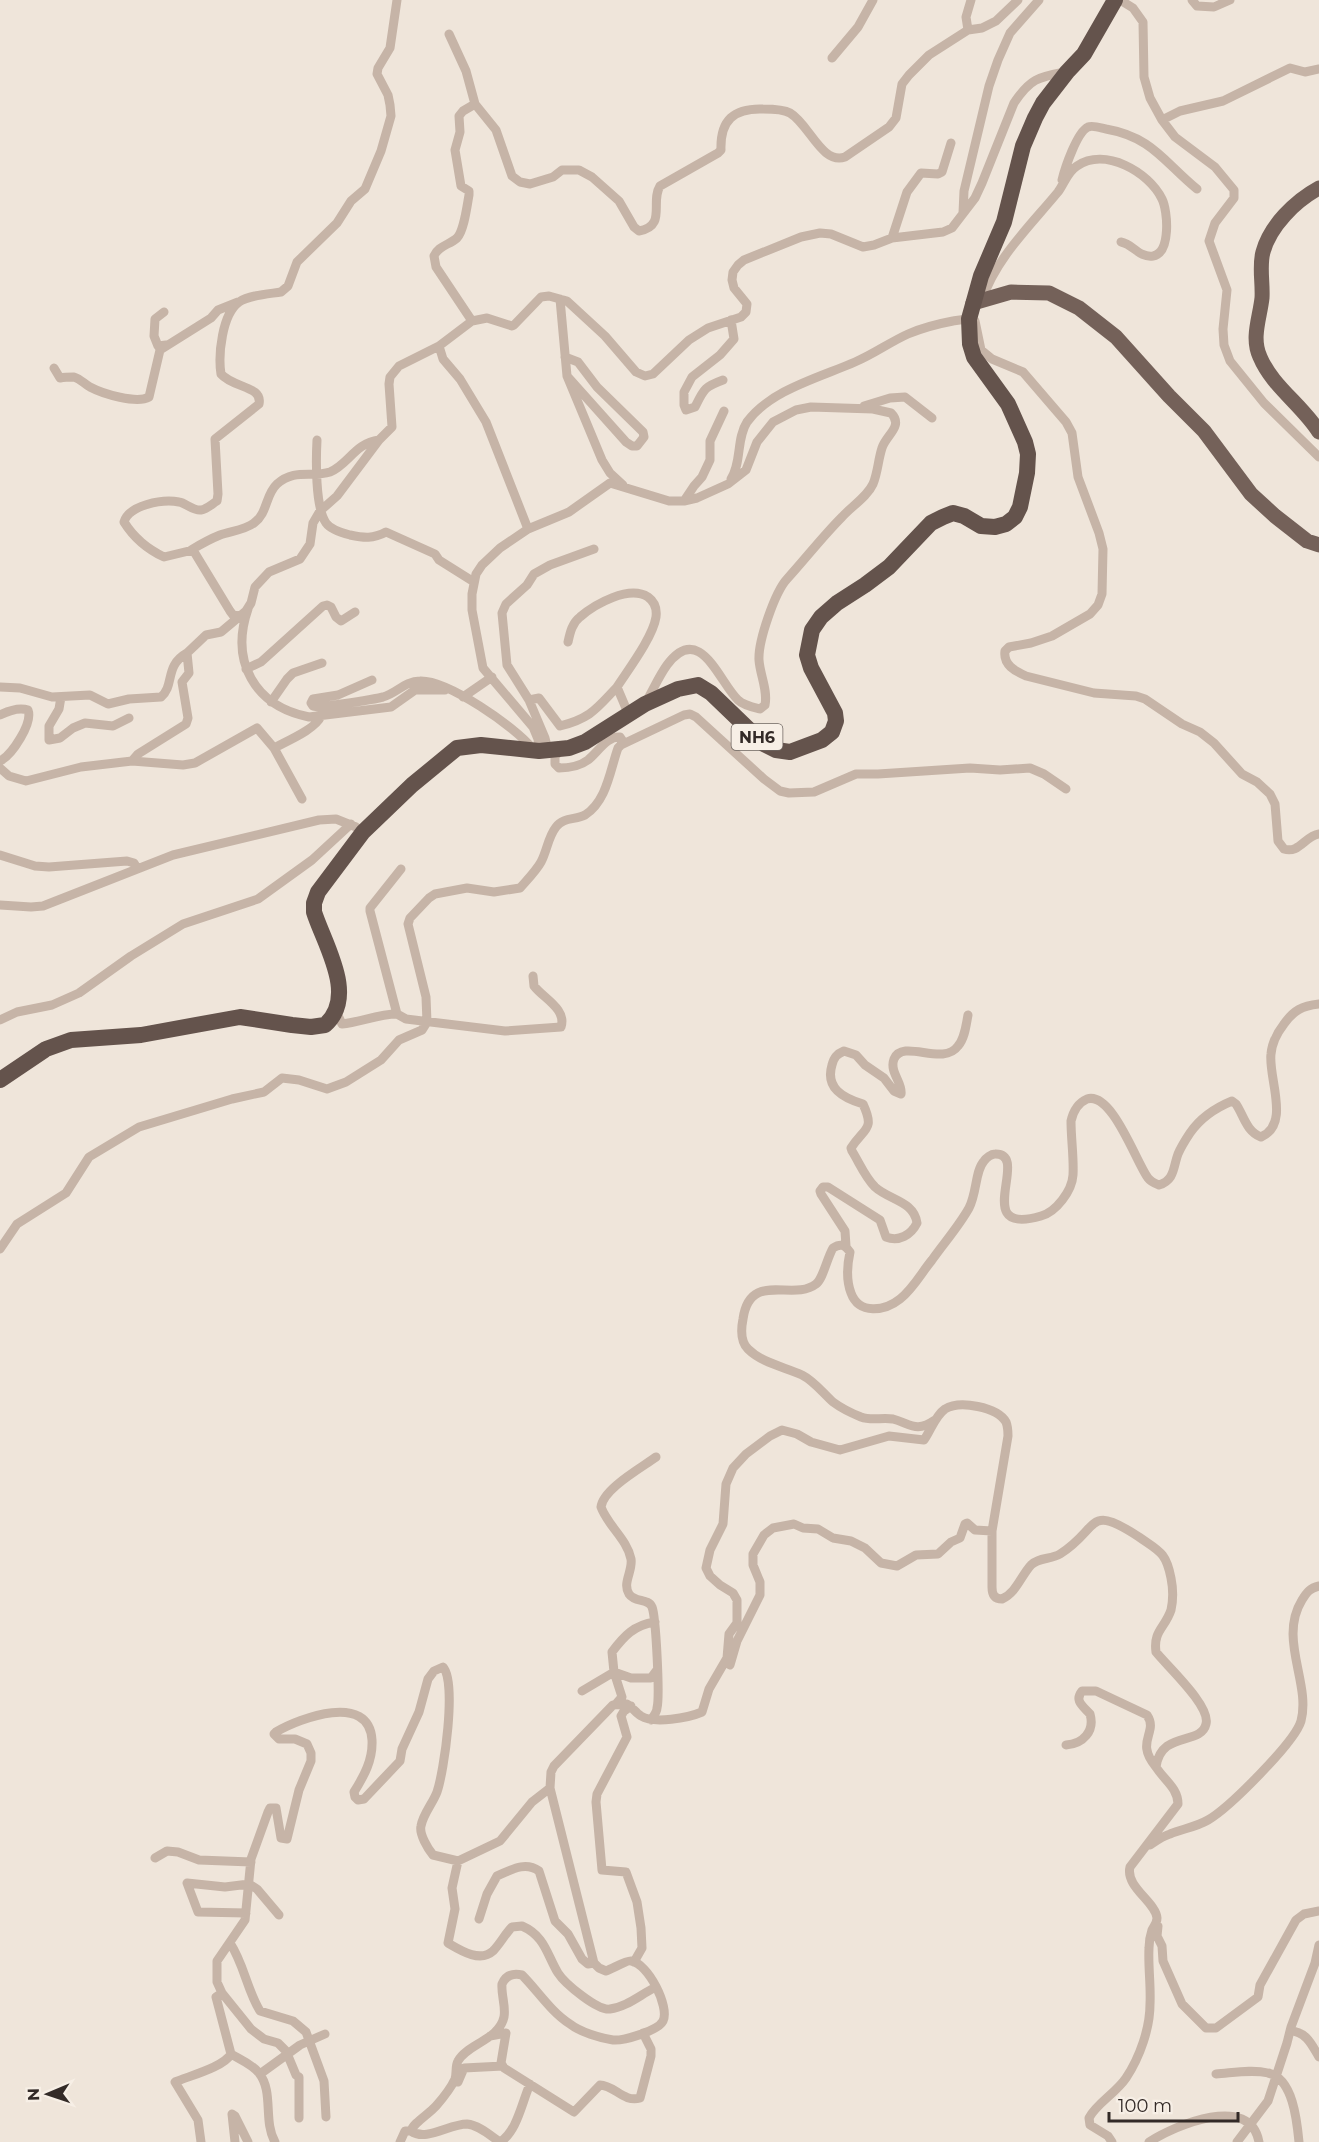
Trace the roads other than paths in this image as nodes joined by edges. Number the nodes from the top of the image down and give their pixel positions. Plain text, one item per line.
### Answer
1 (397, 0) edge
2 (873, 0) edge
3 (971, 0) edge
4 (1018, 0) edge
5 (1039, 0) edge
6 (1115, 0) edge
7 (1120, 0) edge
8 (1192, 0) edge
9 (1230, 0) edge
10 (968, 30) junction
11 (449, 34) dead end
12 (832, 58) dead end
13 (1319, 69) edge
14 (1067, 72) junction
15 (475, 104) junction
16 (1162, 120) junction
17 (951, 143) dead end
18 (1060, 188) junction
19 (1319, 188) edge
20 (1197, 189) dead end
21 (963, 213) junction
22 (892, 238) junction
23 (1121, 242) dead end
24 (560, 299) junction
25 (240, 302) junction
26 (975, 307) junction
27 (164, 312) dead end
28 (731, 320) junction
29 (472, 321) junction
30 (166, 345) junction
31 (439, 346) junction
32 (565, 357) junction
33 (54, 368) dead end
34 (567, 376) junction
35 (723, 380) dead end
36 (850, 410) junction
37 (724, 411) dead end
38 (932, 418) dead end
39 (1319, 430) edge
40 (317, 440) dead end
41 (379, 440) junction
42 (1319, 456) edge
43 (316, 473) junction
44 (728, 484) junction
45 (624, 487) junction
46 (684, 501) junction
47 (320, 511) junction
48 (528, 529) junction
49 (1319, 545) edge
50 (594, 549) dead end
51 (191, 550) junction
52 (474, 582) junction
53 (248, 608) junction
54 (355, 612) dead end
55 (240, 616) junction
56 (568, 642) dead end
57 (187, 653) junction
58 (322, 663) dead end
59 (246, 669) junction
60 (492, 677) junction
61 (372, 680) dead end
62 (0, 687) edge
63 (617, 687) junction
64 (450, 691) junction
65 (61, 697) junction
66 (463, 697) junction
67 (529, 700) junction
68 (272, 702) junction
69 (645, 704) junction
70 (628, 713) junction
71 (0, 715) edge
72 (321, 716) junction
73 (129, 718) dead end
74 (621, 745) junction
75 (274, 748) junction
76 (545, 750) junction
77 (0, 761) edge
78 (132, 761) junction
79 (0, 768) edge
80 (1066, 789) dead end
81 (302, 799) dead end
82 (357, 828) junction
83 (1319, 834) edge
84 (0, 855) edge
85 (137, 868) junction
86 (401, 869) dead end
87 (0, 905) edge
88 (533, 976) dead end
89 (1319, 1005) edge
90 (336, 1011) junction
91 (397, 1014) junction
92 (968, 1015) dead end
93 (0, 1020) edge
94 (427, 1022) junction
95 (0, 1080) edge
96 (846, 1246) junction
97 (0, 1249) edge
98 (936, 1420) junction
99 (656, 1457) dead end
100 (993, 1531) junction
101 (1319, 1586) edge
102 (655, 1622) junction
103 (723, 1669) junction
104 (657, 1670) junction
105 (614, 1672) junction
106 (582, 1691) dead end
107 (616, 1704) junction
108 (631, 1707) junction
109 (651, 1720) junction
110 (1066, 1745) dead end
111 (1156, 1767) junction
112 (550, 1788) junction
113 (1145, 1847) junction
114 (155, 1858) dead end
115 (458, 1860) junction
116 (251, 1862) junction
117 (249, 1884) junction
118 (1319, 1911) edge
119 (246, 1913) junction
120 (279, 1915) dead end
121 (479, 1919) dead end
122 (1157, 1921) junction
123 (230, 1943) junction
124 (1319, 1945) edge
125 (634, 1962) junction
126 (594, 1963) junction
127 (657, 1988) junction
128 (222, 1993) junction
129 (1290, 2031) junction
130 (643, 2033) junction
131 (325, 2034) dead end
132 (490, 2036) junction
133 (310, 2040) junction
134 (231, 2054) junction
135 (288, 2054) junction
136 (1319, 2057) edge
137 (503, 2066) junction
138 (260, 2074) junction
139 (1216, 2074) dead end
140 (1276, 2076) junction
141 (530, 2084) junction
142 (446, 2093) junction
143 (326, 2117) dead end
144 (299, 2118) dead end
145 (1251, 2123) junction
146 (411, 2131) junction
147 (201, 2142) edge
148 (235, 2142) edge
149 (248, 2142) edge
150 (275, 2142) edge
151 (400, 2142) edge
152 (500, 2142) edge
153 (1112, 2142) edge
154 (1149, 2142) edge
155 (1237, 2142) edge
156 (1259, 2142) edge
157 (1299, 2142) edge

1 - 25 street
2 - 12 street
3 - 10 street
4 - 10 street
5 - 21 street
6 - 14 highway, NH6
7 - 16 street
8 - 9 street
10 - 15 street
11 - 15 street
13 - 16 street
14 - 21 street
14 - 26 highway, NH6
15 - 29 street
16 - 42 street
17 - 22 street
18 - 20 street
18 - 23 street
18 - 26 street
19 - 39 main road
21 - 22 street
22 - 28 street
24 - 28 street
24 - 29 street
24 - 32 street
25 - 30 street
25 - 51 street
26 - 44 street
26 - 49 main road
26 - 69 highway, NH6
26 - 83 street
27 - 30 street
28 - 35 street
29 - 31 street
30 - 33 street
31 - 41 street
31 - 48 street
32 - 34 street
32 - 34 street
34 - 45 street
36 - 38 street
36 - 44 street
36 - 69 street
37 - 46 street
40 - 43 street
41 - 43 street
41 - 47 street
43 - 47 street
43 - 51 street
44 - 46 street
45 - 46 street
45 - 48 street
47 - 52 street
47 - 53 street
48 - 52 street
50 - 67 street
51 - 55 street
52 - 60 street
53 - 55 street
53 - 59 street
54 - 59 street
55 - 57 street
56 - 63 street
57 - 65 street
57 - 78 street
58 - 68 street
59 - 68 street
60 - 66 street
60 - 76 street
61 - 64 street
62 - 65 street
63 - 67 street
63 - 70 street
64 - 66 street
64 - 72 street
65 - 73 street
66 - 76 street
67 - 76 street
68 - 72 street
69 - 70 highway, NH6
70 - 76 highway, NH6
71 - 77 street
72 - 75 street
74 - 76 street
74 - 80 street
74 - 94 street
75 - 78 street
75 - 81 street
76 - 82 highway, NH6
78 - 79 street
82 - 85 street
82 - 90 highway, NH6
82 - 93 street
84 - 85 street
85 - 87 street
86 - 91 street
88 - 94 street
89 - 96 street
90 - 91 street
90 - 95 highway
91 - 94 street
92 - 96 street
94 - 97 street
96 - 98 street
98 - 100 street
98 - 103 street
99 - 102 street
100 - 103 street
100 - 111 street
101 - 113 street
102 - 104 street
102 - 105 street
103 - 109 street
104 - 105 street
104 - 109 street
105 - 106 street
105 - 107 street
107 - 108 street
107 - 112 street
108 - 109 street
108 - 125 street
110 - 111 street
111 - 113 street
112 - 115 street
112 - 126 street
113 - 122 street
114 - 116 street
115 - 116 street
115 - 127 street
116 - 117 street
117 - 119 street
117 - 119 street
117 - 120 street
118 - 122 street
119 - 123 street
121 - 126 street
122 - 153 street
123 - 128 street
123 - 133 street
124 - 129 street
125 - 126 street
125 - 127 street
127 - 130 street
128 - 134 street
128 - 135 street
129 - 136 street
129 - 140 street
130 - 132 street
130 - 141 street
131 - 133 street
132 - 137 street
132 - 142 street
133 - 135 street
133 - 143 street
134 - 138 street
134 - 147 street
135 - 138 street
135 - 144 street
137 - 141 street
137 - 142 street
138 - 150 street
139 - 140 street
140 - 145 street
140 - 157 street
141 - 152 street
142 - 146 street
145 - 154 street
145 - 155 street
145 - 156 street
146 - 151 street
146 - 152 street
148 - 149 street

